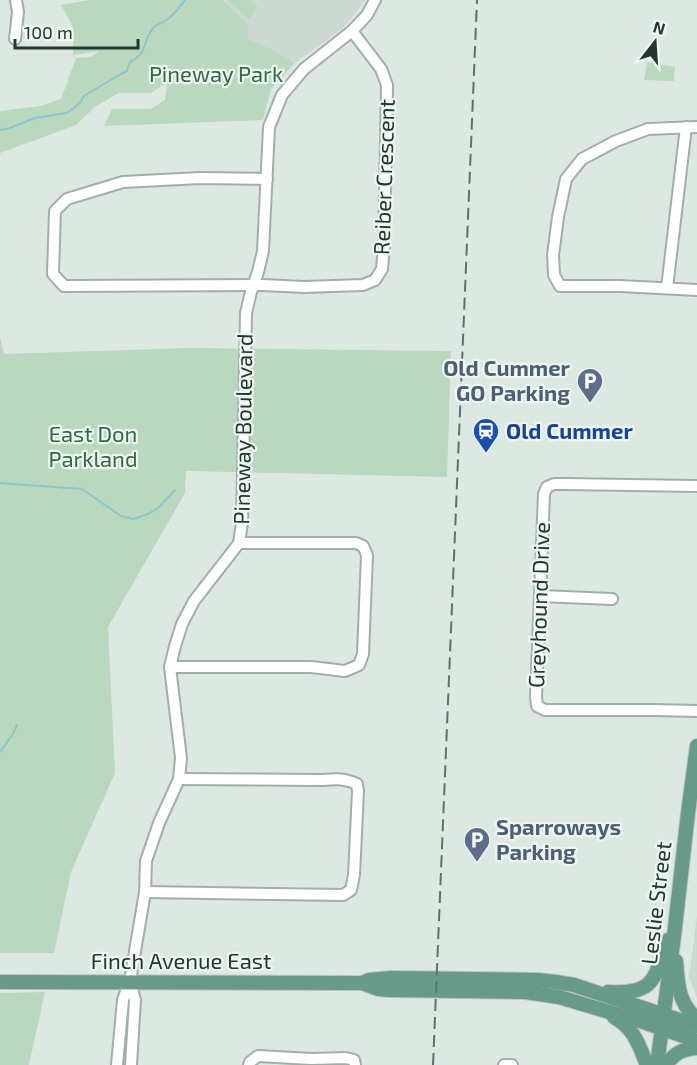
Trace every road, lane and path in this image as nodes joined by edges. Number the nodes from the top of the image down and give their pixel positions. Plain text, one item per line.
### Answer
1 (16, 0) edge
2 (375, 0) edge
3 (352, 31) junction
4 (15, 39) dead end
5 (691, 127) edge
6 (267, 179) junction
7 (254, 285) junction
8 (667, 288) junction
9 (697, 290) edge
10 (697, 486) edge
11 (239, 543) junction
12 (540, 596) junction
13 (612, 599) dead end
14 (170, 667) junction
15 (697, 711) edge
16 (697, 746) edge
17 (179, 779) junction
18 (692, 814) edge
19 (145, 892) junction
20 (676, 918) junction
21 (674, 936) junction
22 (130, 981) junction
23 (0, 982) edge
24 (362, 983) junction
25 (590, 990) junction
26 (594, 1006) junction
27 (697, 1019) edge
28 (663, 1022) junction
29 (697, 1026) edge
30 (697, 1041) edge
31 (697, 1048) edge
32 (117, 1065) edge
33 (131, 1065) edge
34 (249, 1065) edge
35 (355, 1065) edge
36 (504, 1065) edge
37 (512, 1065) edge
38 (647, 1065) edge
39 (657, 1065) edge
40 (666, 1065) edge

1 - 4 street
2 - 3 street, Pineway Boulevard
3 - 6 street, Pineway Boulevard
3 - 7 street, Reiber Crescent
5 - 8 street
5 - 8 street
6 - 7 street, Pineway Boulevard
6 - 7 street, Reiber Crescent
7 - 11 street, Pineway Boulevard
8 - 9 street
10 - 12 street, Greyhound Drive
11 - 14 street, Pineway Boulevard
11 - 14 street
12 - 13 street
12 - 15 street, Greyhound Drive
14 - 17 street, Pineway Boulevard
16 - 18 main road, Leslie Street
17 - 19 street, Pineway Boulevard
17 - 19 street
18 - 20 main road, Leslie Street
19 - 22 street, Pineway Boulevard
20 - 21 main road, Leslie Street
20 - 25 main road
21 - 27 main road
21 - 28 main road, Leslie Street
22 - 23 main road, Finch Avenue East
22 - 24 main road, Finch Avenue East
22 - 32 street
22 - 33 street
24 - 25 main road, Finch Avenue East
24 - 26 main road, Finch Avenue East
25 - 28 main road, Finch Avenue East
26 - 28 main road, Finch Avenue East
26 - 38 main road
28 - 29 main road, Finch Avenue East
28 - 30 main road, Finch Avenue East
28 - 39 main road, Leslie Street
31 - 40 main road
34 - 35 street
36 - 37 street

